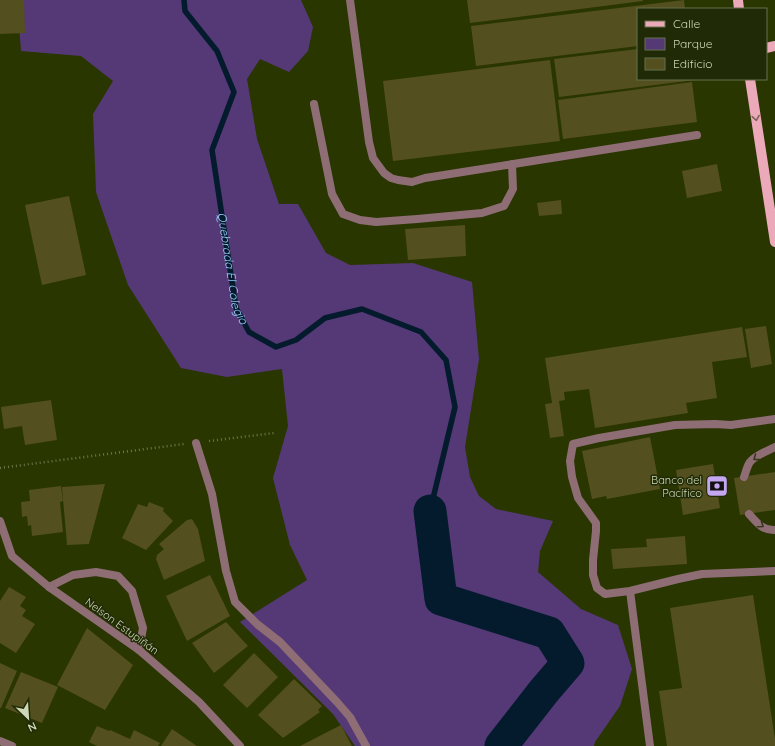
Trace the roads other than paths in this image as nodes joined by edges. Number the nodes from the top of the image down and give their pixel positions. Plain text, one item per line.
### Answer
1 (350, 0) edge
2 (750, 80) edge
3 (314, 104) dead end
4 (696, 135) dead end
5 (512, 164) junction
6 (775, 242) edge
7 (775, 419) edge
8 (196, 443) road end
9 (775, 447) edge
10 (744, 477) dead end
11 (749, 514) dead end
12 (0, 521) edge
13 (775, 530) edge
14 (775, 571) edge
15 (49, 587) junction
16 (630, 591) junction
17 (139, 650) junction
18 (0, 741) edge
19 (12, 746) edge
20 (240, 746) edge
21 (366, 746) edge
22 (650, 746) edge

1 - 5 street
2 -> 6 main road
3 - 5 street
4 - 5 street
7 - 16 street
8 - 21 street
9 -> 10 street
11 -> 13 street
12 - 15 street, Nelson Estupiñán
14 - 16 street
15 - 17 street, Nelson Estupiñán
15 - 17 street
16 - 22 street
17 - 20 street, Nelson Estupiñán
18 - 19 street

